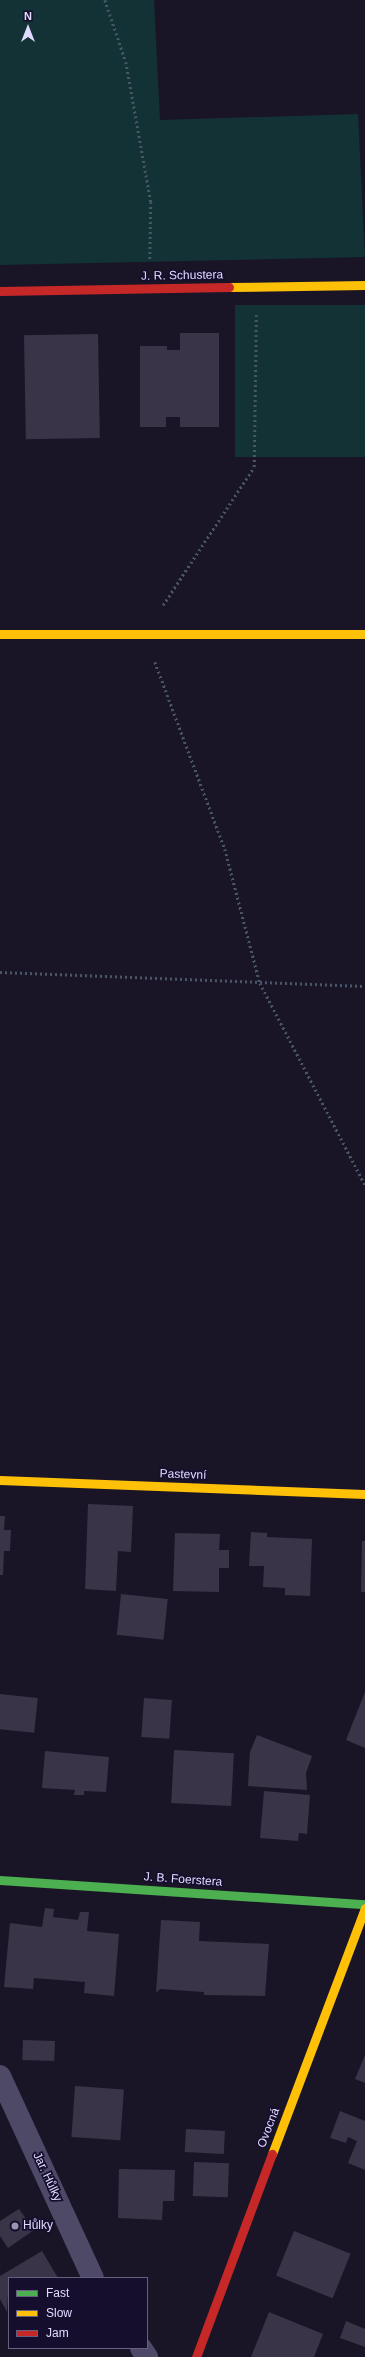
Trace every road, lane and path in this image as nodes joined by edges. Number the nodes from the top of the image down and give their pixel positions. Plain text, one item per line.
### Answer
1 (106, 0) edge
2 (365, 285) edge
3 (256, 286) junction
4 (150, 288) junction
5 (0, 291) edge
6 (0, 634) edge
7 (144, 634) junction
8 (365, 634) edge
9 (0, 972) edge
10 (260, 983) junction
11 (365, 986) edge
12 (365, 1185) edge
13 (0, 1480) edge
14 (365, 1494) edge
15 (0, 1880) edge
16 (365, 1904) edge
17 (365, 1908) edge
18 (0, 2076) edge
19 (93, 2277) edge
20 (196, 2357) edge

1 - 4 path
2 - 3 street, J. R. Schustera
3 - 4 street, J. R. Schustera
3 - 7 path
4 - 5 street, J. R. Schustera
6 - 7 street
7 - 8 street
7 - 10 path
9 - 10 path
10 - 11 path
10 - 12 path
13 - 14 street, Pastevní
15 - 16 street, J. B. Foerstera
17 - 20 street, Ovocná
18 - 19 street, Jar. Hůlky

